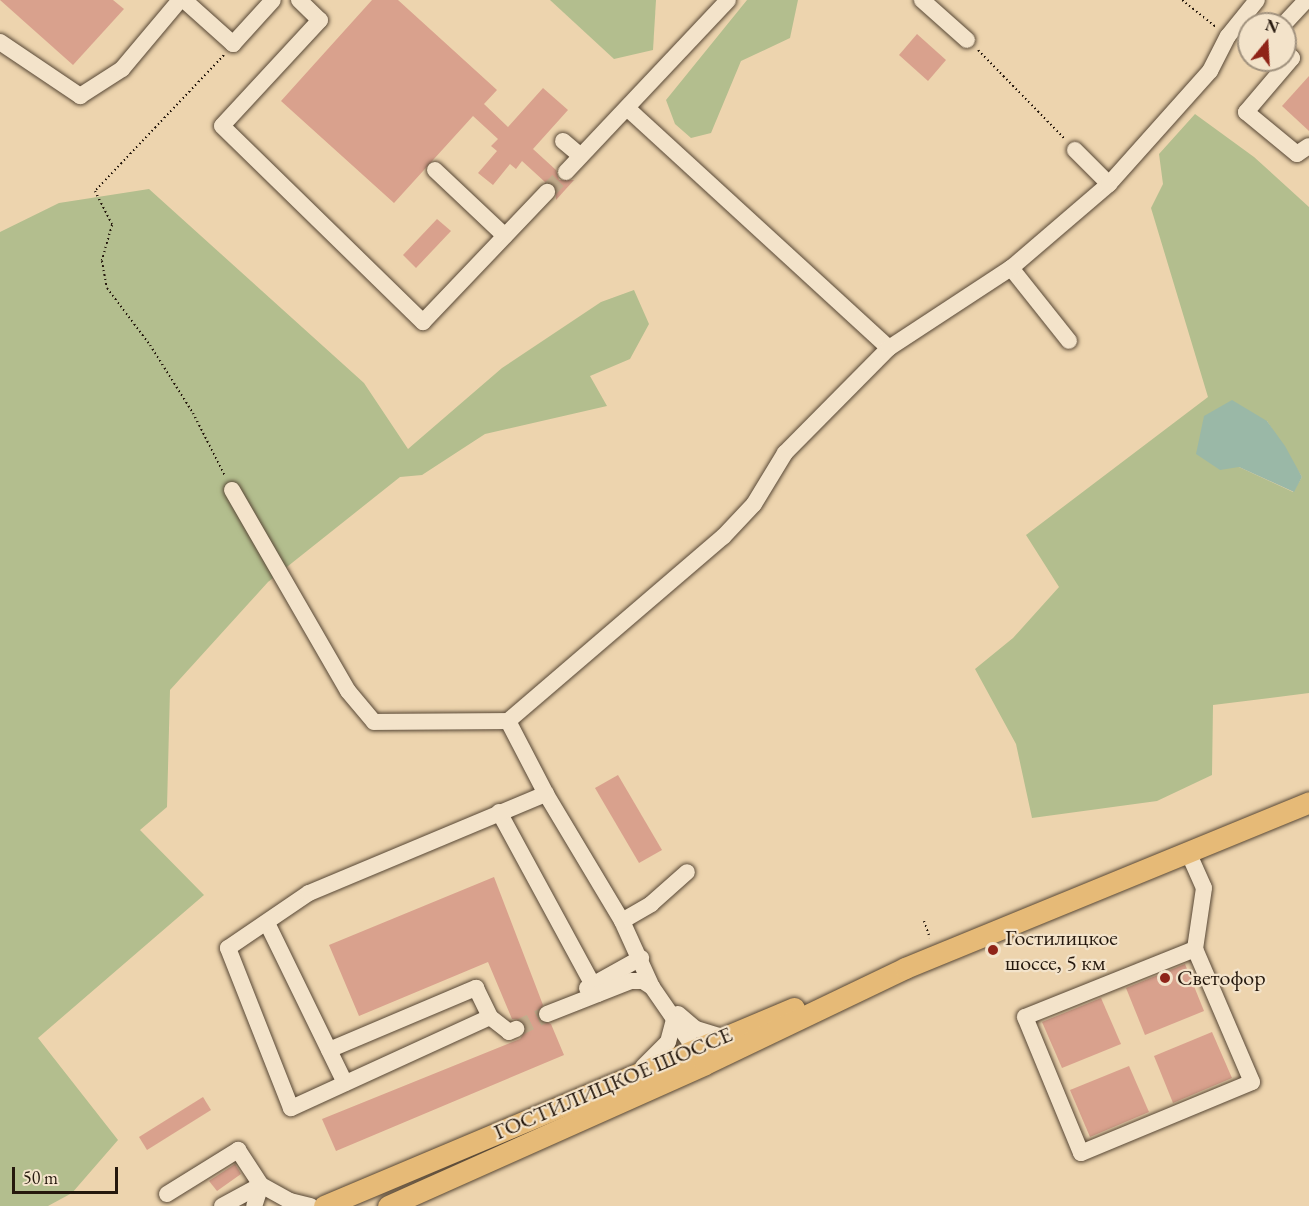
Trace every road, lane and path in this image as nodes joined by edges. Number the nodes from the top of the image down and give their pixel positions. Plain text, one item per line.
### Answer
1 (182, 0) edge
2 (273, 0) edge
3 (299, 0) edge
4 (728, 0) edge
5 (922, 0) edge
6 (1182, 0) edge
7 (1257, 0) edge
8 (1306, 0) edge
9 (1295, 12) edge
10 (1228, 36) junction
11 (967, 40) joint
12 (0, 42) edge
13 (234, 45) junction
14 (1280, 72) edge
15 (627, 108) junction
16 (563, 141) dead end
17 (1309, 146) edge
18 (1075, 150) joint
19 (580, 156) junction
20 (435, 170) dead end
21 (566, 172) tunnel mouth
22 (1108, 184) junction
23 (547, 192) tunnel mouth
24 (505, 236) junction
25 (1011, 268) junction
26 (1069, 341) dead end
27 (889, 348) junction
28 (232, 490) joint
29 (508, 721) junction
30 (546, 794) junction
31 (1309, 802) edge
32 (499, 812) junction
33 (1188, 852) junction
34 (687, 872) dead end
35 (622, 921) junction
36 (267, 923) junction
37 (1195, 948) junction
38 (641, 958) junction
39 (905, 968) junction
40 (652, 987) junction
41 (596, 990) junction
42 (545, 1010) tunnel mouth
43 (674, 1019) junction
44 (722, 1037) junction
45 (329, 1050) junction
46 (699, 1056) junction
47 (634, 1074) junction
48 (345, 1083) junction
49 (261, 1185) junction
50 (167, 1194) dead end
51 (222, 1206) edge
52 (254, 1206) edge
53 (310, 1206) edge
54 (324, 1206) edge
55 (388, 1206) edge

1 - 12 street
1 - 13 street
2 - 13 street
3 - 24 street
4 - 15 street
5 - 11 street
6 - 10 path
7 - 10 street
8 - 9 street
10 - 22 street
11 - 18 path
13 - 28 path
14 - 17 street
15 - 19 street
15 - 27 street
16 - 19 street
18 - 22 street
19 - 21 street
20 - 24 street
22 - 25 street
23 - 24 street
25 - 26 street
25 - 27 street
27 - 29 street
28 - 29 street
29 - 30 street
30 - 32 street
30 - 35 street
31 - 33 main road, ГОСТИЛИЦКОЕ ШОССЕ
32 - 36 street
32 - 41 street
33 - 37 street
33 - 39 main road, ГОСТИЛИЦКОЕ ШОССЕ
34 - 35 street
35 - 38 street
36 - 45 street
36 - 48 street
37 - 37 street
38 - 40 street
38 - 41 street
38 - 44 street
39 - 44 main road, ГОСТИЛИЦКОЕ ШОССЕ
39 - 46 main road, ГОСТИЛИЦКОЕ ШОССЕ
40 - 41 street
40 - 43 street
41 - 42 street
43 - 46 street
43 - 47 street
44 - 46 main road, ГОСТИЛИЦКОЕ ШОССЕ
45 - 48 street
45 - 48 street
46 - 47 main road, ГОСТИЛИЦКОЕ ШОССЕ
46 - 55 main road, ГОСТИЛИЦКОЕ ШОССЕ
47 - 54 main road, ГОСТИЛИЦКОЕ ШОССЕ
49 - 50 street
49 - 51 street
49 - 52 street
49 - 53 street

